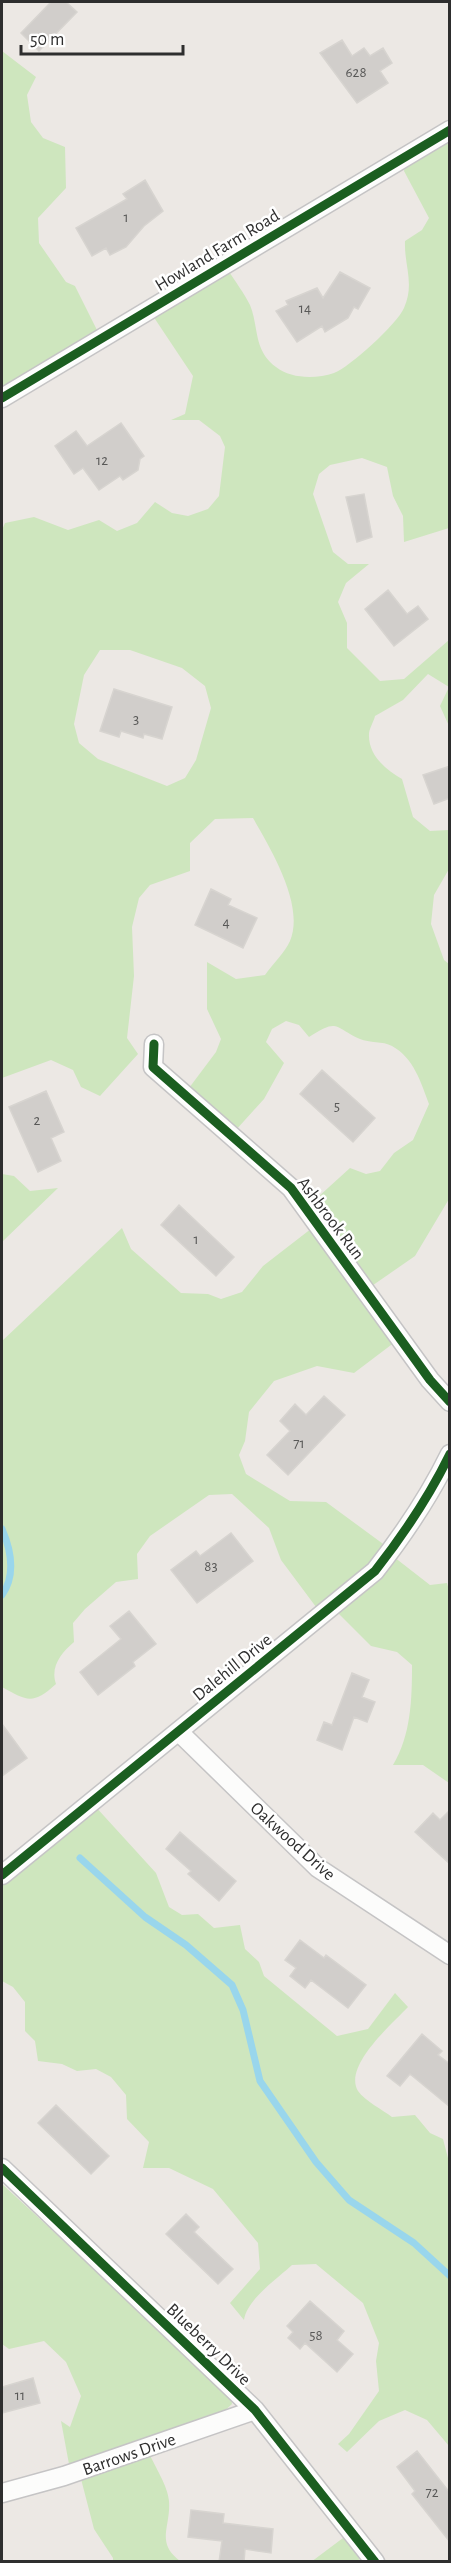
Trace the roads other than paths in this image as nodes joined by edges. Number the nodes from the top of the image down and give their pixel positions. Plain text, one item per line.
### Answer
1 (450, 130) edge
2 (2, 398) edge
3 (154, 1044) dead end
4 (450, 1402) edge
5 (450, 1454) edge
6 (178, 1732) junction
7 (2, 1875) edge
8 (450, 1955) edge
9 (2, 2168) edge
10 (255, 2410) junction
11 (2, 2493) edge
12 (375, 2562) edge

1 - 2 street, Howland Farm Road
3 - 4 street, Ashbrook Run
5 - 6 street, Dalehill Drive
6 - 7 street, Dalehill Drive
6 - 8 street, Oakwood Drive
9 - 10 street, Blueberry Drive
10 - 11 street, Barrows Drive
10 - 12 street, Blueberry Drive

